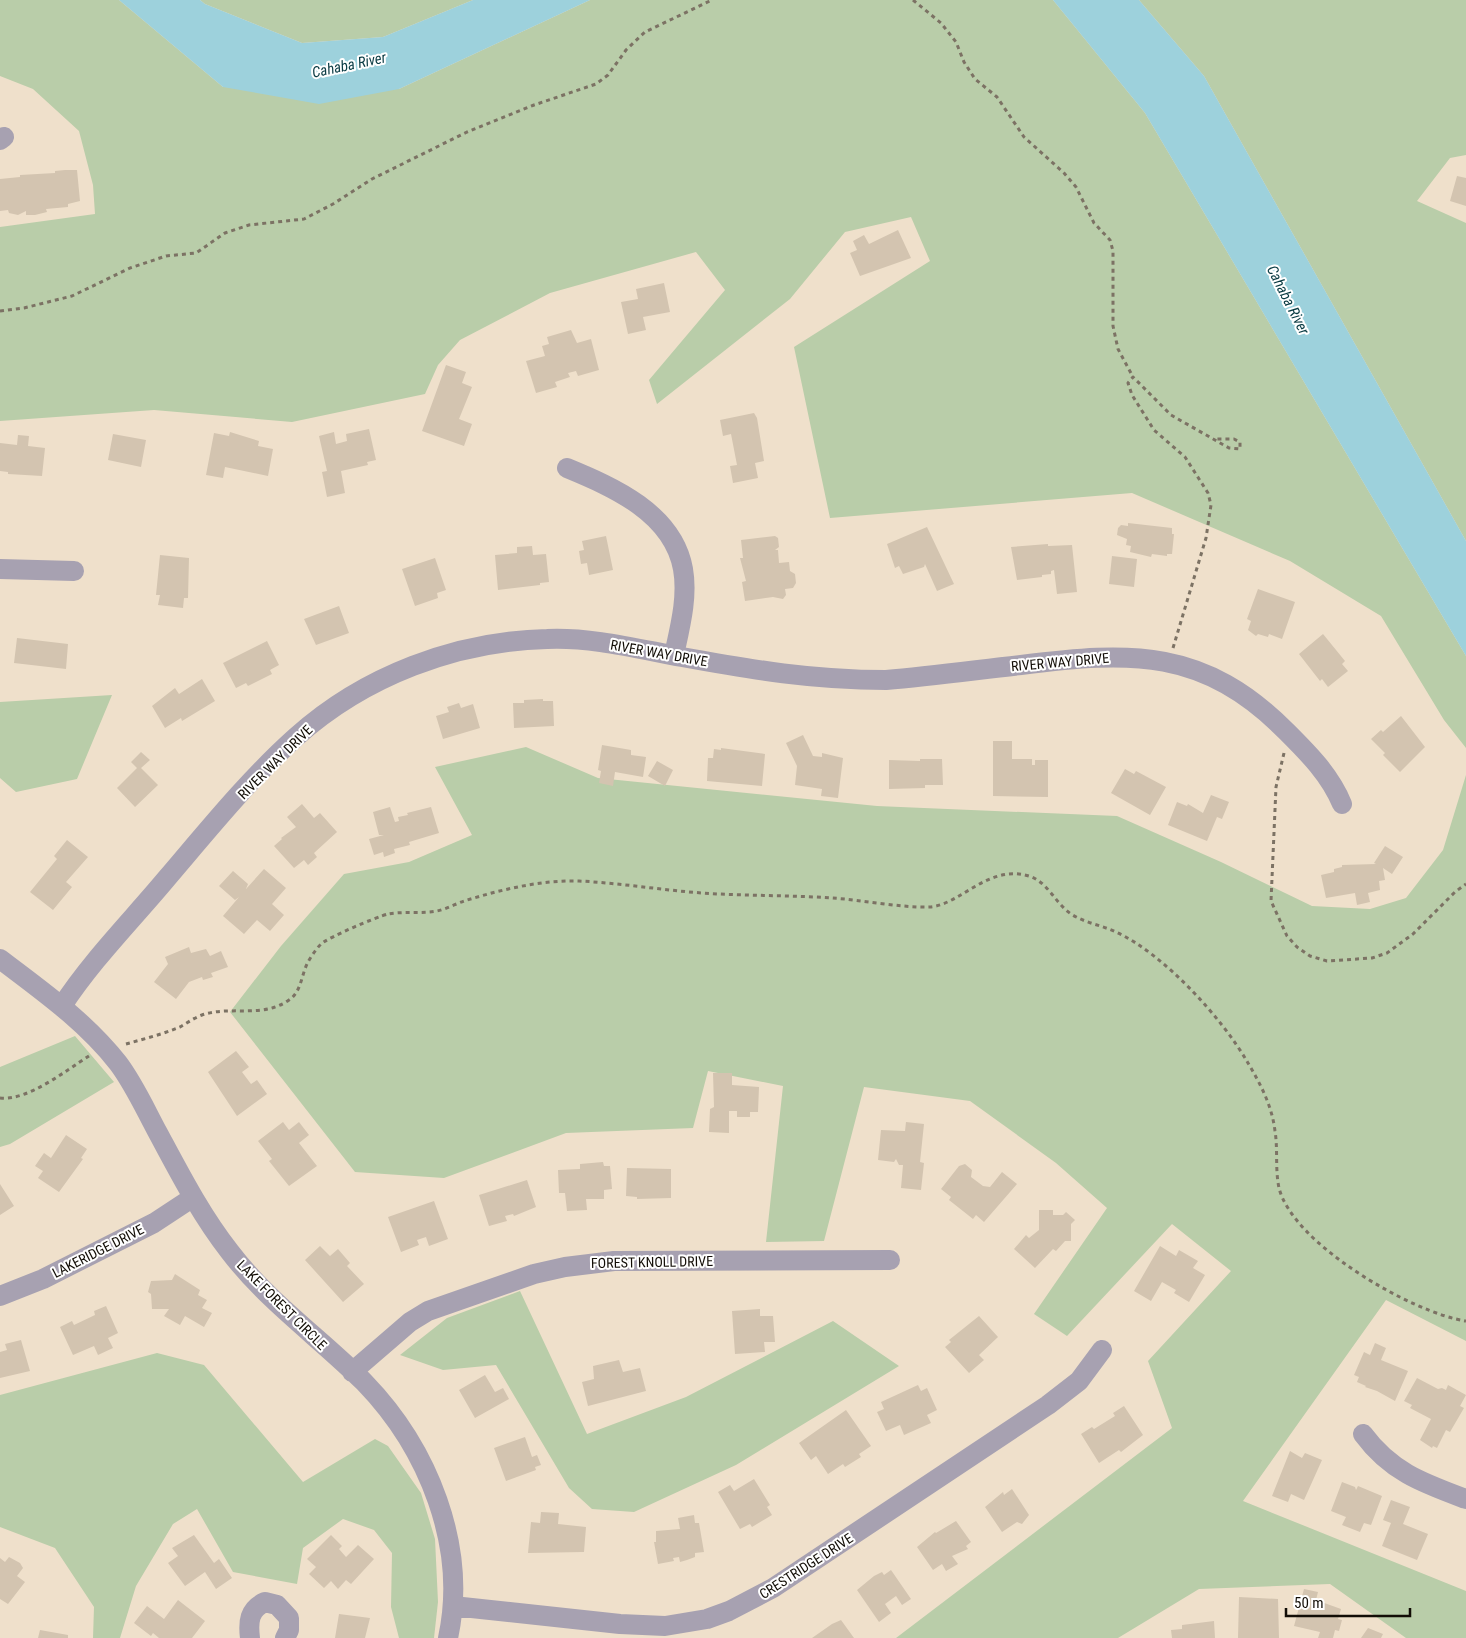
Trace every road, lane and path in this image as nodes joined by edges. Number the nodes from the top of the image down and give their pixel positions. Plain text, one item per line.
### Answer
1 (712, 0) edge
2 (913, 0) edge
3 (0, 311) edge
4 (1133, 377) junction
5 (1216, 439) junction
6 (567, 468) dead end
7 (0, 569) edge
8 (74, 570) dead end
9 (674, 655) junction
10 (1170, 663) junction
11 (1284, 747) dead end
12 (1342, 804) dead end
13 (1466, 884) edge
14 (0, 960) edge
15 (62, 1006) junction
16 (106, 1050) junction
17 (0, 1098) edge
18 (192, 1198) junction
19 (890, 1260) dead end
20 (0, 1296) edge
21 (1466, 1321) edge
22 (1102, 1350) dead end
23 (352, 1372) junction
24 (1363, 1434) dead end
25 (1466, 1499) edge
26 (453, 1606) junction
27 (250, 1638) edge
28 (285, 1638) edge
29 (448, 1638) edge

1 - 3 path
2 - 4 path
4 - 5 path
4 - 10 path
5 - 5 path
6 - 9 street
7 - 8 street
9 - 10 street, RIVER WAY DRIVE
9 - 15 street, RIVER WAY DRIVE
10 - 12 street, RIVER WAY DRIVE
11 - 13 path
14 - 15 street, LAKE FOREST CIRCLE
15 - 16 street, LAKE FOREST CIRCLE
16 - 17 path
16 - 18 street, LAKE FOREST CIRCLE
16 - 21 path
18 - 20 street, LAKERIDGE DRIVE
18 - 23 street, LAKE FOREST CIRCLE
19 - 23 street, FOREST KNOLL DRIVE
22 - 26 street, CRESTRIDGE DRIVE
23 - 26 street, LAKE FOREST CIRCLE
24 - 25 street
26 - 29 street, LAKE FOREST CIRCLE
27 - 28 street

